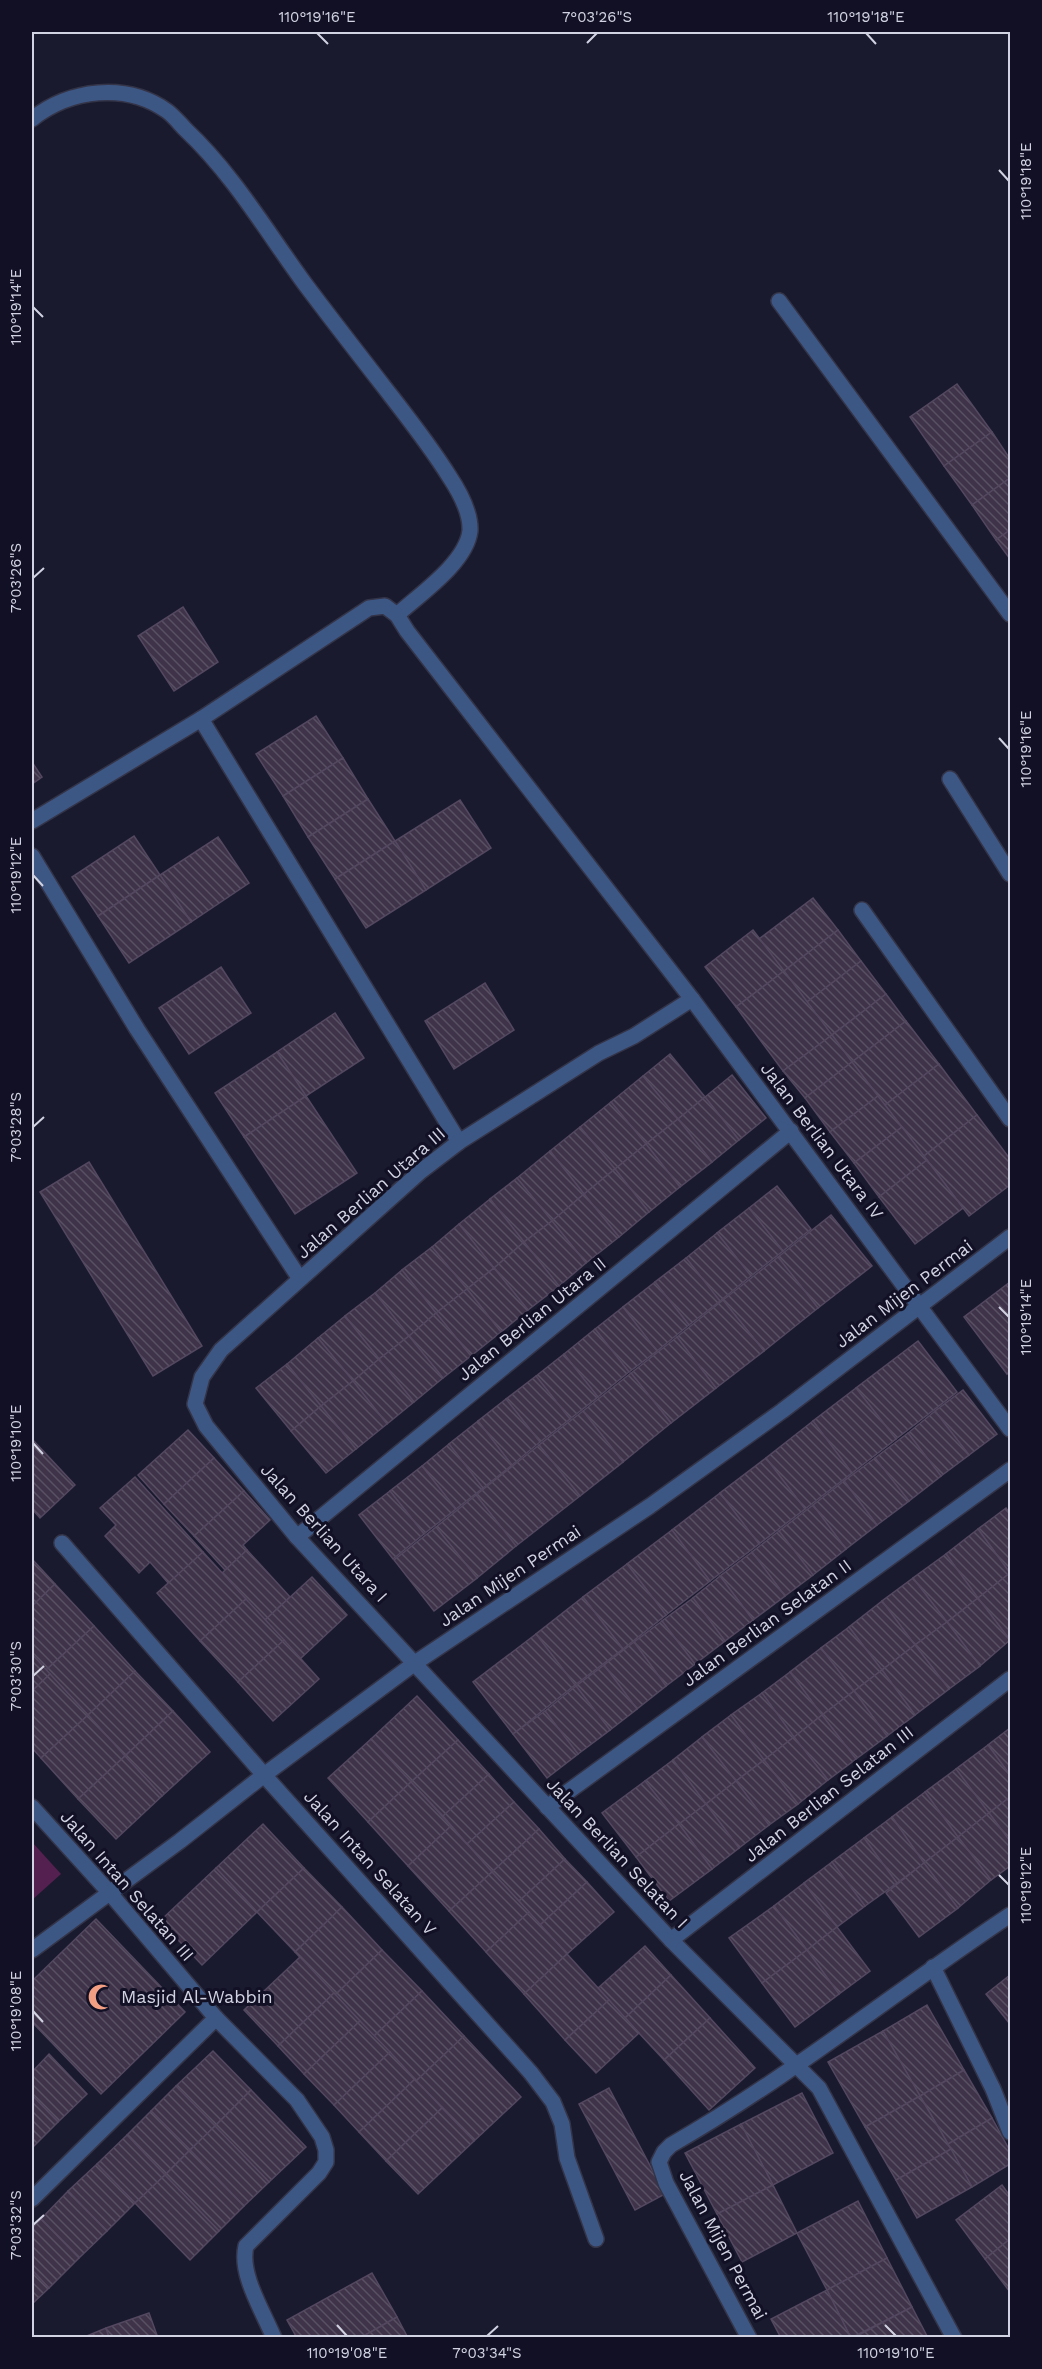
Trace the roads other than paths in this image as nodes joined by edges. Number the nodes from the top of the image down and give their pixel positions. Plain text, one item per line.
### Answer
1 (32, 118) edge
2 (779, 301) dead end
3 (1011, 614) edge
4 (397, 615) junction
5 (201, 719) junction
6 (950, 779) dead end
7 (32, 821) edge
8 (32, 856) edge
9 (1011, 874) edge
10 (862, 910) dead end
11 (692, 999) junction
12 (1011, 1119) edge
13 (791, 1131) junction
14 (459, 1142) junction
15 (1011, 1237) edge
16 (300, 1279) junction
17 (920, 1306) junction
18 (206, 1426) joint
19 (1011, 1429) edge
20 (1011, 1470) edge
21 (297, 1537) junction
22 (62, 1542) dead end
23 (415, 1663) junction
24 (1011, 1679) edge
25 (264, 1775) junction
26 (32, 1807) edge
27 (547, 1807) junction
28 (109, 1892) junction
29 (1011, 1915) edge
30 (671, 1940) junction
31 (32, 1950) edge
32 (933, 1967) junction
33 (216, 2018) junction
34 (797, 2064) junction
35 (1011, 2132) edge
36 (32, 2199) edge
37 (596, 2239) dead end
38 (274, 2337) edge
39 (749, 2337) edge
40 (954, 2337) edge

1 - 4 street
2 - 3 street
4 - 5 street
4 - 11 street, Jalan Berlian Utara IV
5 - 7 street
5 - 14 street
6 - 9 street
8 - 16 street
10 - 12 street
11 - 13 street, Jalan Berlian Utara IV
11 - 14 street, Jalan Berlian Utara III
13 - 17 street, Jalan Berlian Utara IV
13 - 21 street, Jalan Berlian Utara II
14 - 16 street, Jalan Berlian Utara III
15 - 17 street, Jalan Mijen Permai
16 - 18 street, Jalan Berlian Utara III
17 - 19 street, Jalan Berlian Utara IV
17 - 23 street, Jalan Mijen Permai
18 - 21 street, Jalan Berlian Utara I
20 - 27 street, Jalan Berlian Selatan II
21 - 23 street, Jalan Berlian Utara I
22 - 25 street, Jalan Intan Selatan V
23 - 25 street, Jalan Mijen Permai
23 - 27 street, Jalan Berlian Selatan I
24 - 30 street, Jalan Berlian Selatan III
25 - 28 street, Jalan Mijen Permai
25 - 37 street, Jalan Intan Selatan V
26 - 28 street, Jalan Intan Selatan III
27 - 30 street, Jalan Berlian Selatan I
28 - 31 street, Jalan Mijen Permai
28 - 33 street, Jalan Intan Selatan III
29 - 32 street, Jalan Mijen Permai
30 - 34 street, Jalan Berlian Selatan I
32 - 34 street, Jalan Mijen Permai
32 - 35 street
33 - 36 street
33 - 38 street, Jalan Intan Selatan III
34 - 39 street, Jalan Mijen Permai
34 - 40 street

